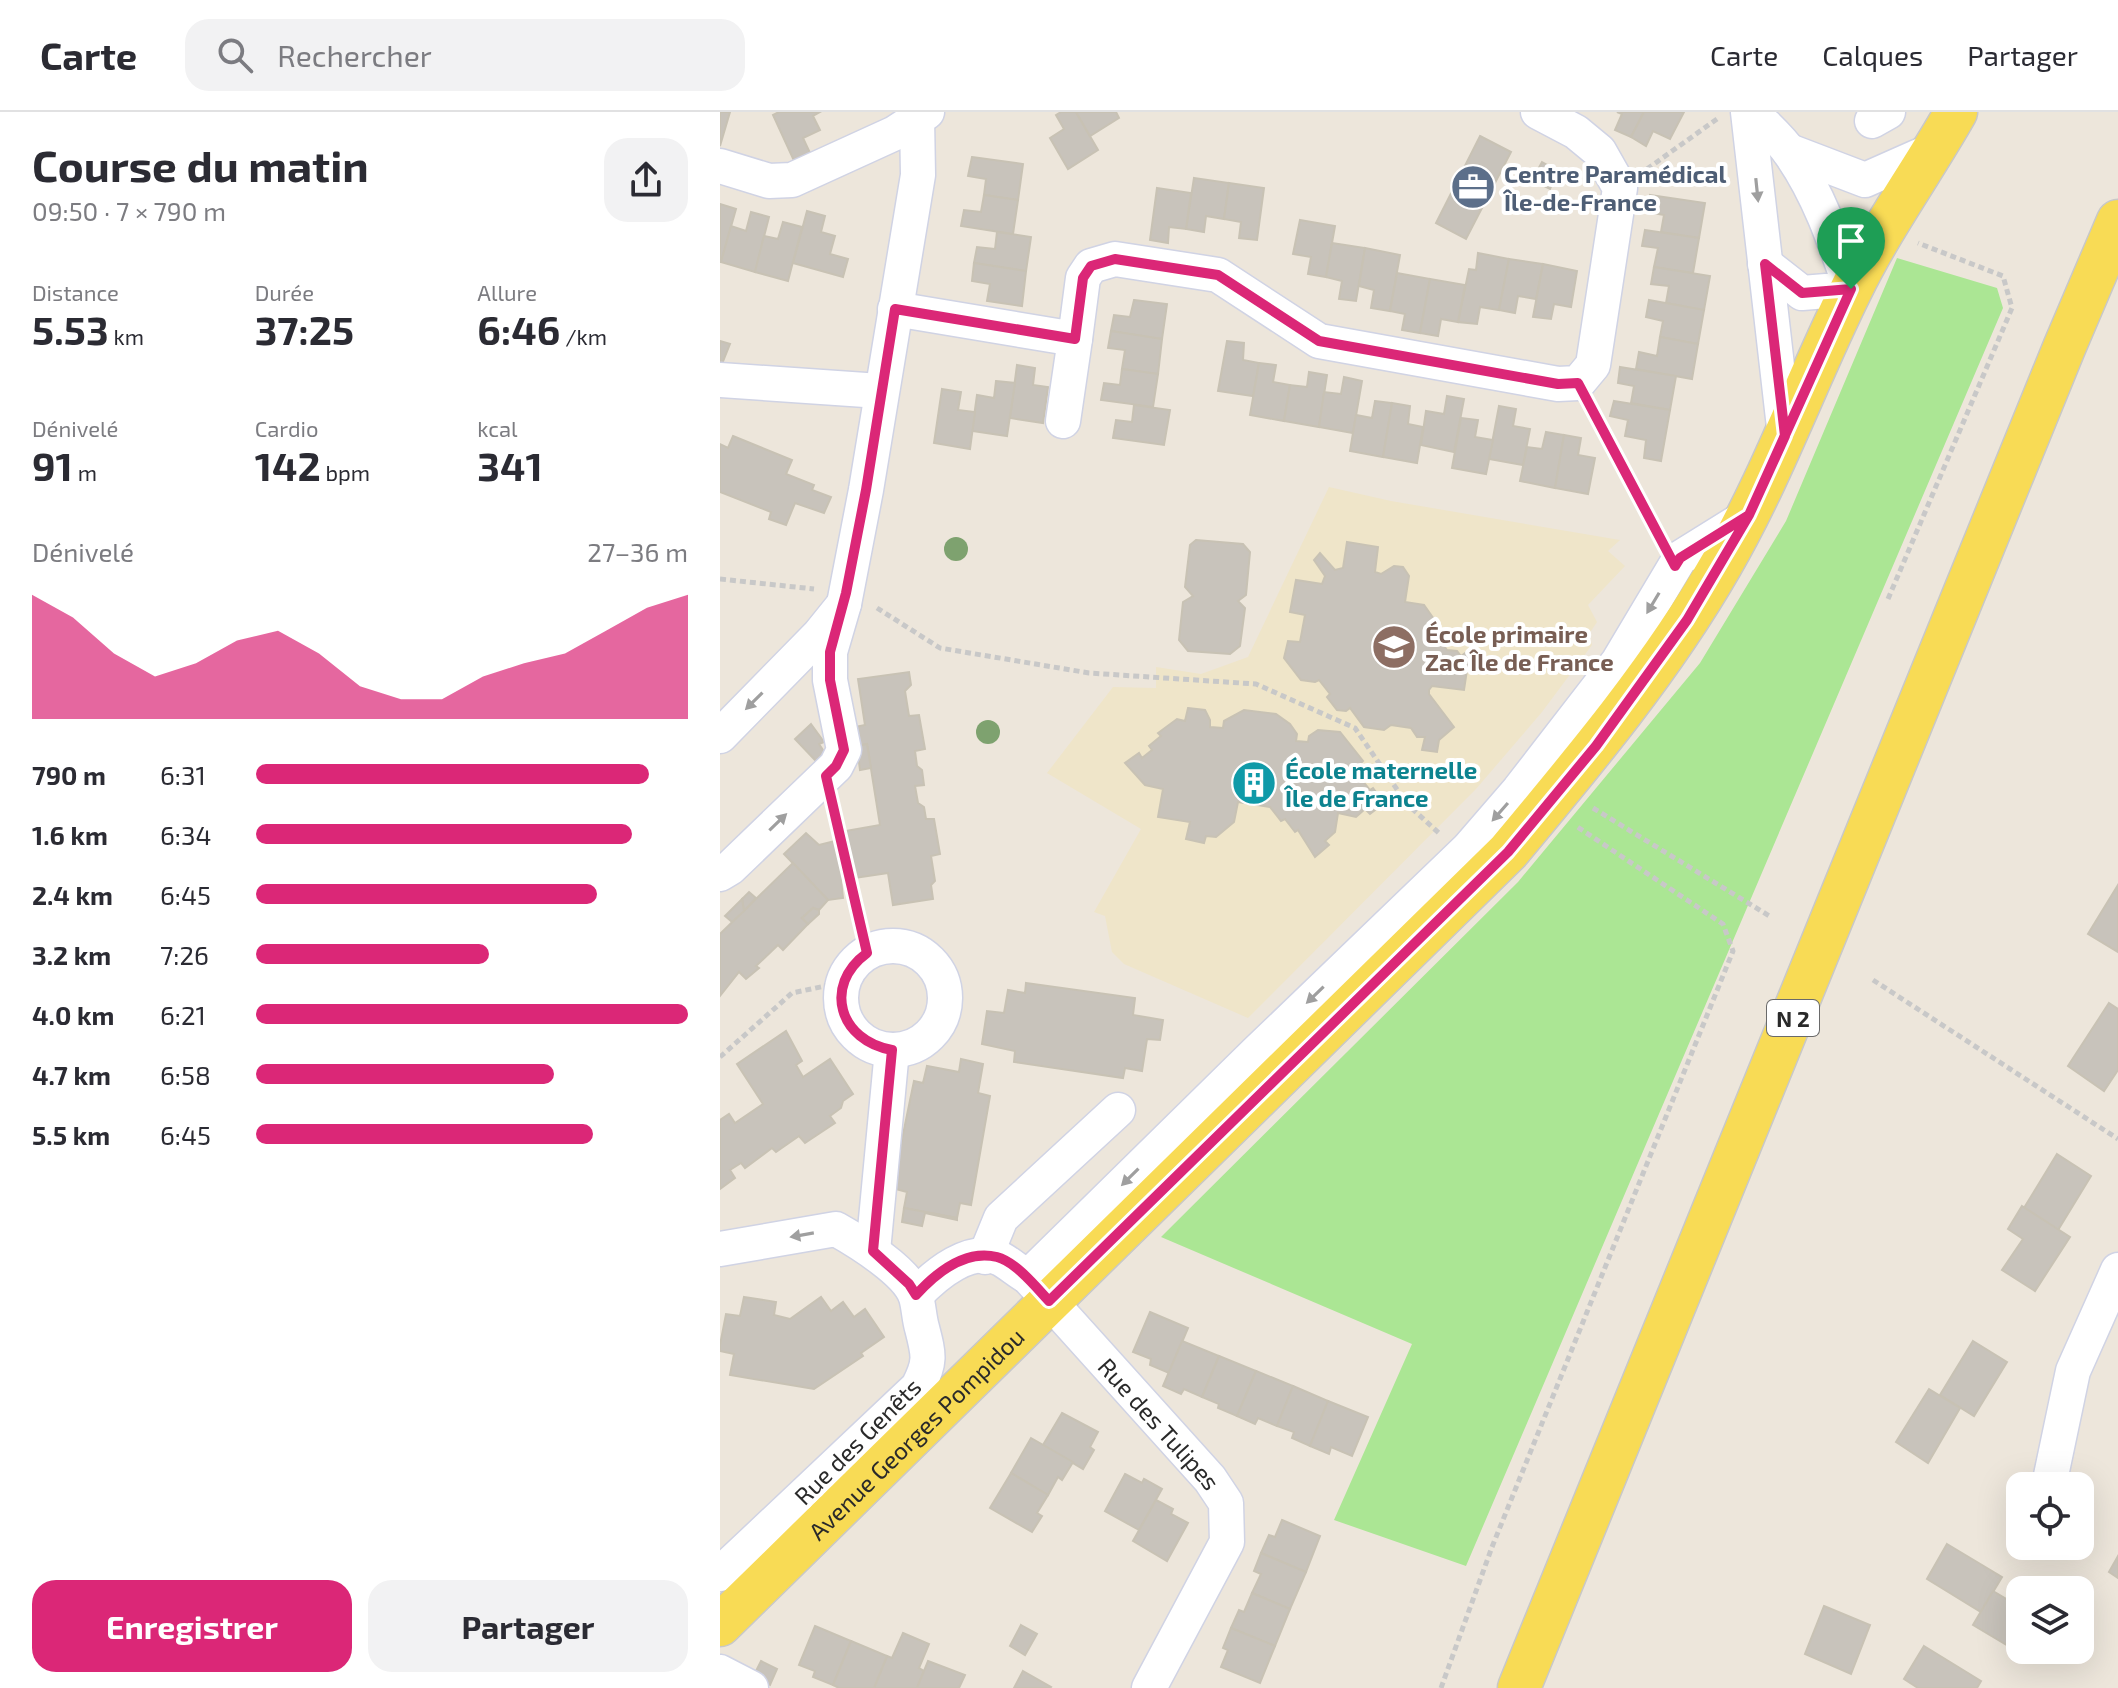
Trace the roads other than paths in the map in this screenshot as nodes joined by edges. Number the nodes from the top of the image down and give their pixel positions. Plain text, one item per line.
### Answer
1 (1538, 112) edge
2 (1750, 112) edge
3 (919, 114) edge
4 (1943, 125) edge
5 (1789, 151) junction
6 (720, 166) edge
7 (2118, 221) edge
8 (1765, 264) junction
9 (1851, 289) junction
10 (895, 309) junction
11 (1075, 339) junction
12 (720, 380) edge
13 (880, 391) junction
14 (1063, 421) dead end
15 (1785, 436) junction
16 (1749, 515) junction
17 (845, 598) junction
18 (788, 667) junction
19 (830, 680) junction
20 (720, 736) edge
21 (720, 874) edge
22 (892, 1050) junction
23 (1118, 1110) dead end
24 (720, 1249) edge
25 (873, 1251) junction
26 (985, 1257) junction
27 (2118, 1270) edge
28 (1038, 1289) junction
29 (916, 1295) junction
30 (2052, 1472) edge
31 (720, 1574) edge
32 (720, 1625) edge
33 (720, 1672) edge
34 (751, 1688) edge
35 (1149, 1688) edge
36 (1519, 1688) edge

1 - 11 street
2 - 5 street
2 -> 8 street
3 - 6 street
3 - 10 street
4 - 5 street
4 - 9 main road, Avenue Georges Pompidou
5 - 9 street
7 - 36 main road, N 2
8 - 9 street
8 - 15 street
9 - 15 main road, Avenue Georges Pompidou
10 - 11 street
10 - 13 street
11 - 14 street
12 - 13 street
13 - 17 street
15 - 16 main road, Avenue Georges Pompidou
16 - 28 main road, Avenue Georges Pompidou
16 -> 28 street
17 - 18 street
17 - 19 street
18 - 19 street
18 -> 20 street
21 -> 19 street
22 - 22 street
22 - 25 street
23 - 26 street
25 -> 24 street
25 - 29 street
26 - 28 street, Rue des Tulipes
26 - 29 street
27 - 30 street
28 - 32 main road, Avenue Georges Pompidou
28 - 35 street, Rue des Tulipes
29 - 31 street, Rue des Genêts
33 - 34 street

